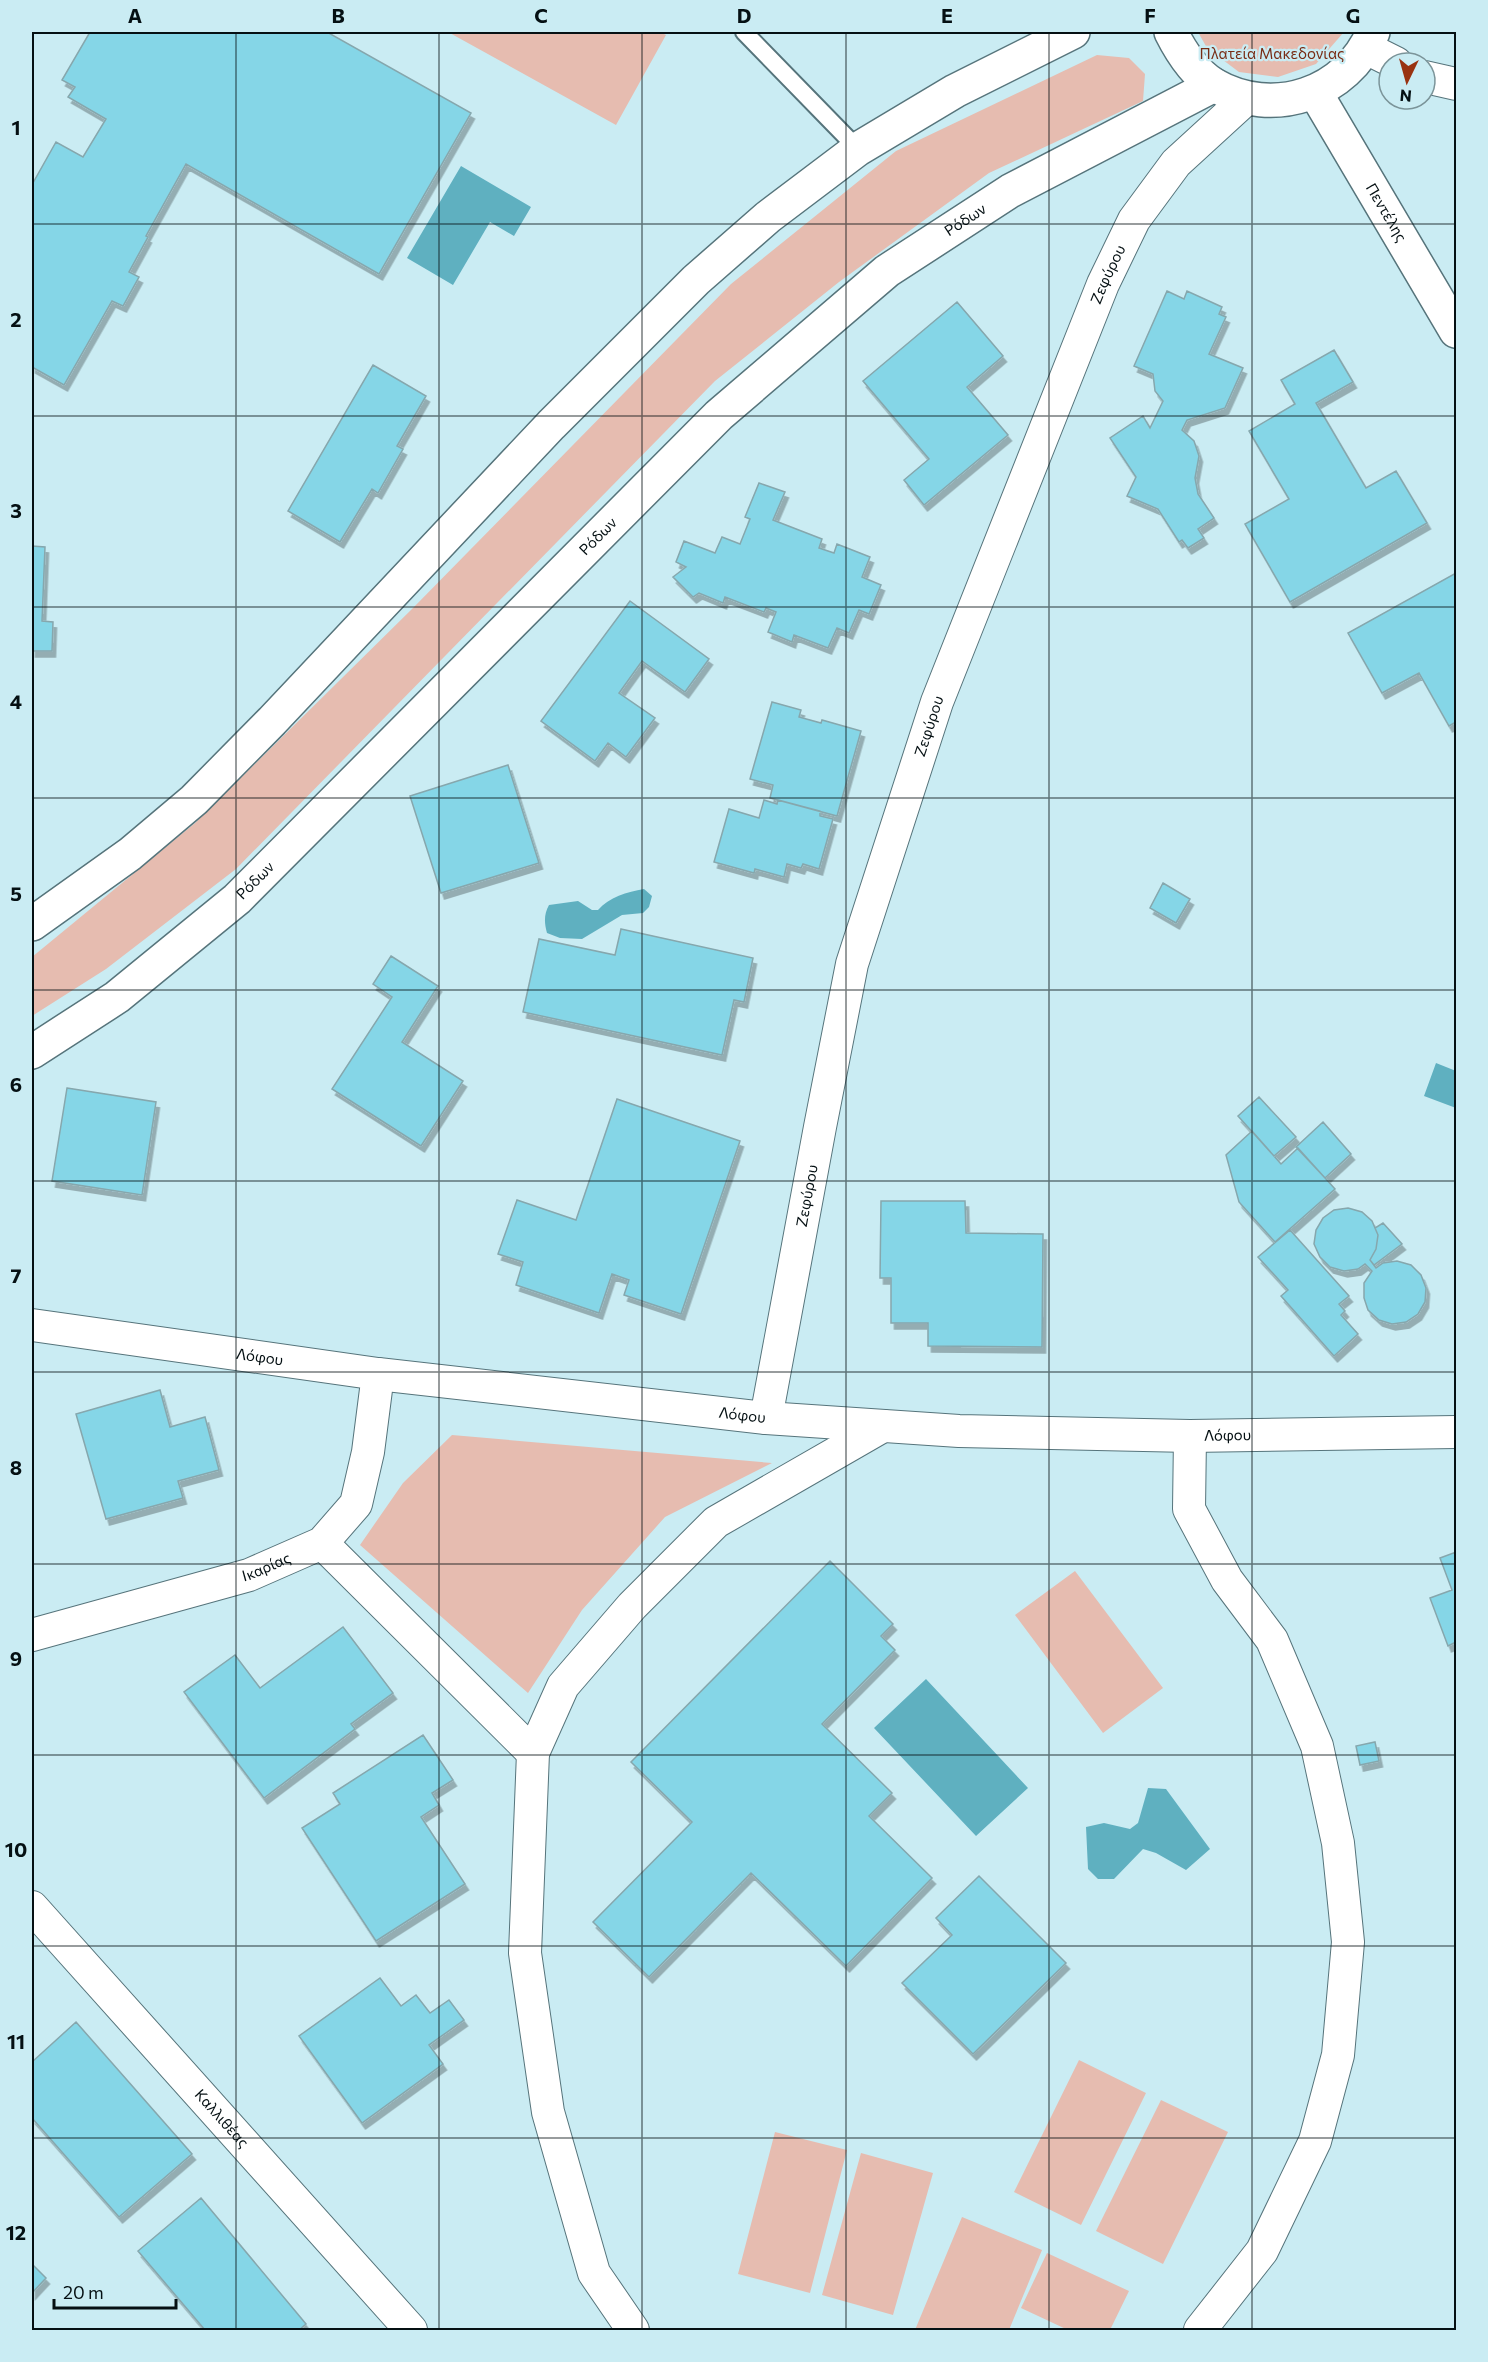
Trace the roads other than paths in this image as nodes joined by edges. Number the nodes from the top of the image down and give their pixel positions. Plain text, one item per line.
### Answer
1 (744, 32) edge
2 (1072, 32) edge
3 (1171, 32) edge
4 (1369, 40) edge
5 (1382, 51) edge
6 (1437, 80) edge
7 (1456, 84) edge
8 (1214, 85) junction
9 (1315, 92) junction
10 (1247, 98) junction
11 (858, 149) junction
12 (1456, 332) edge
13 (32, 924) edge
14 (32, 1052) edge
15 (32, 1325) edge
16 (378, 1374) junction
17 (766, 1418) junction
18 (883, 1426) junction
19 (1456, 1432) edge
20 (1190, 1436) junction
21 (322, 1543) junction
22 (32, 1635) edge
23 (533, 1753) junction
24 (32, 1907) edge
25 (411, 2331) edge
26 (633, 2331) edge
27 (1200, 2331) edge

1 - 11 lane
2 - 11 street
3 - 8 street
4 - 5 street
4 - 9 street
6 - 7 street
8 - 10 street
8 - 14 street, Ρόδων
9 - 10 street
9 - 12 street, Πεντέλης
10 - 17 street, Ζεφύρου
11 - 13 street
15 - 16 street, Λόφου
16 - 17 street, Λόφου
16 - 21 street, Ικαρίας
17 - 18 street, Λόφου
18 - 20 street, Λόφου
18 - 23 street
19 - 20 street, Λόφου
20 - 27 street
21 - 22 street, Ικαρίας
21 - 23 street
23 - 26 street
24 - 25 street, Καλλιθέας

